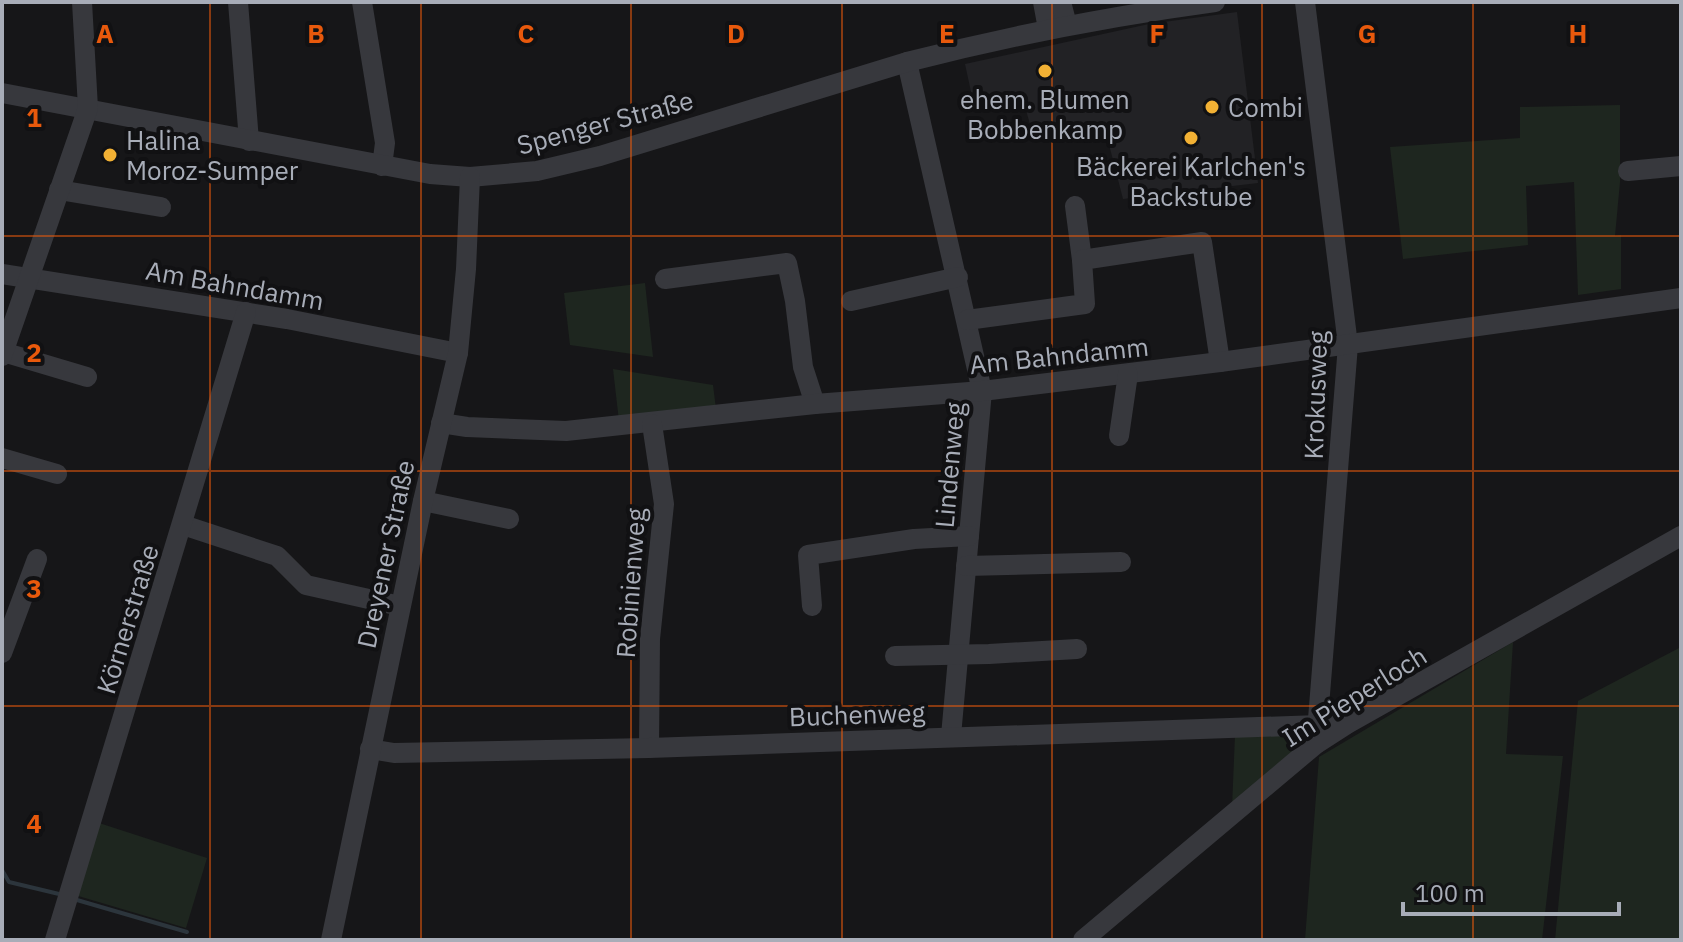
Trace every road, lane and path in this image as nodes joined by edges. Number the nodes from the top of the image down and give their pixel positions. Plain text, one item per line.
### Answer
1 (82, 2) edge
2 (238, 2) edge
3 (362, 2) edge
4 (1043, 2) edge
5 (1061, 2) edge
6 (1215, 2) edge
7 (1305, 2) edge
8 (1058, 27) junction
9 (907, 62) junction
10 (2, 93) edge
11 (88, 108) junction
12 (249, 141) junction
13 (382, 166) junction
14 (1681, 166) edge
15 (1628, 171) dead end
16 (470, 177) junction
17 (59, 190) junction
18 (1075, 206) dead end
19 (161, 207) dead end
20 (1082, 260) junction
21 (2, 274) edge
22 (28, 277) junction
23 (958, 277) junction
24 (665, 279) dead end
25 (1681, 298) edge
26 (851, 301) dead end
27 (246, 312) junction
28 (967, 320) junction
29 (1348, 345) junction
30 (458, 353) junction
31 (3, 354) edge
32 (1220, 362) junction
33 (1128, 374) junction
34 (87, 377) dead end
35 (982, 391) junction
36 (815, 404) junction
37 (441, 423) junction
38 (652, 424) junction
39 (1119, 436) dead end
40 (2, 458) edge
41 (57, 474) dead end
42 (423, 501) junction
43 (509, 519) dead end
44 (183, 525) junction
45 (969, 536) junction
46 (1681, 536) edge
47 (37, 559) dead end
48 (1121, 562) dead end
49 (966, 566) junction
50 (400, 606) junction
51 (812, 606) dead end
52 (1077, 649) dead end
53 (2, 653) edge
54 (957, 653) junction
55 (895, 656) dead end
56 (1347, 724) joint
57 (1317, 735) junction
58 (951, 736) junction
59 (649, 748) junction
60 (370, 749) junction
61 (55, 940) edge
62 (331, 940) edge
63 (1083, 940) edge

1 - 11 street
2 - 12 street
3 - 13 street
4 - 8 street
5 - 8 street
6 - 8 street, Spenger Straße
7 - 29 street, Krokusweg
8 - 9 street, Spenger Straße
9 - 16 street, Spenger Straße
9 - 23 street, Lindenweg
10 - 11 street, Spenger Straße
11 - 12 street, Spenger Straße
11 - 17 street
12 - 13 street, Spenger Straße
13 - 16 street, Spenger Straße
14 - 15 street
16 - 30 street, Dreyener Straße
17 - 19 street
17 - 22 street
18 - 20 street
20 - 28 street
20 - 32 street
21 - 22 street, Am Bahndamm
22 - 27 street, Am Bahndamm
22 - 31 street
23 - 26 street
23 - 28 street, Lindenweg
24 - 36 street
25 - 29 street, Am Bahndamm
27 - 30 street, Am Bahndamm
27 - 44 street, Körnerstraße
28 - 35 street, Lindenweg
29 - 32 street, Am Bahndamm
29 - 57 street, Krokusweg
30 - 37 street, Dreyener Straße
31 - 34 street
32 - 33 street, Am Bahndamm
33 - 35 street, Am Bahndamm
33 - 39 street
35 - 36 street, Am Bahndamm
35 - 45 street, Lindenweg
36 - 38 street, Am Bahndamm
37 - 38 street, Am Bahndamm
37 - 42 street, Dreyener Straße
38 - 59 street, Robinienweg
40 - 41 street
42 - 43 street
42 - 50 street, Dreyener Straße
44 - 50 street
44 - 61 street, Körnerstraße
45 - 49 street, Lindenweg
45 - 51 street
46 - 56 street, Im Pieperloch
47 - 53 street
48 - 49 street
49 - 54 street, Lindenweg
50 - 60 street, Dreyener Straße
52 - 54 street
54 - 55 street
54 - 58 street, Lindenweg
56 - 57 street, Buchenweg
57 - 58 street, Buchenweg
57 - 63 street, Im Pieperloch
58 - 59 street, Buchenweg
59 - 60 street, Buchenweg
60 - 62 street, Dreyener Straße

